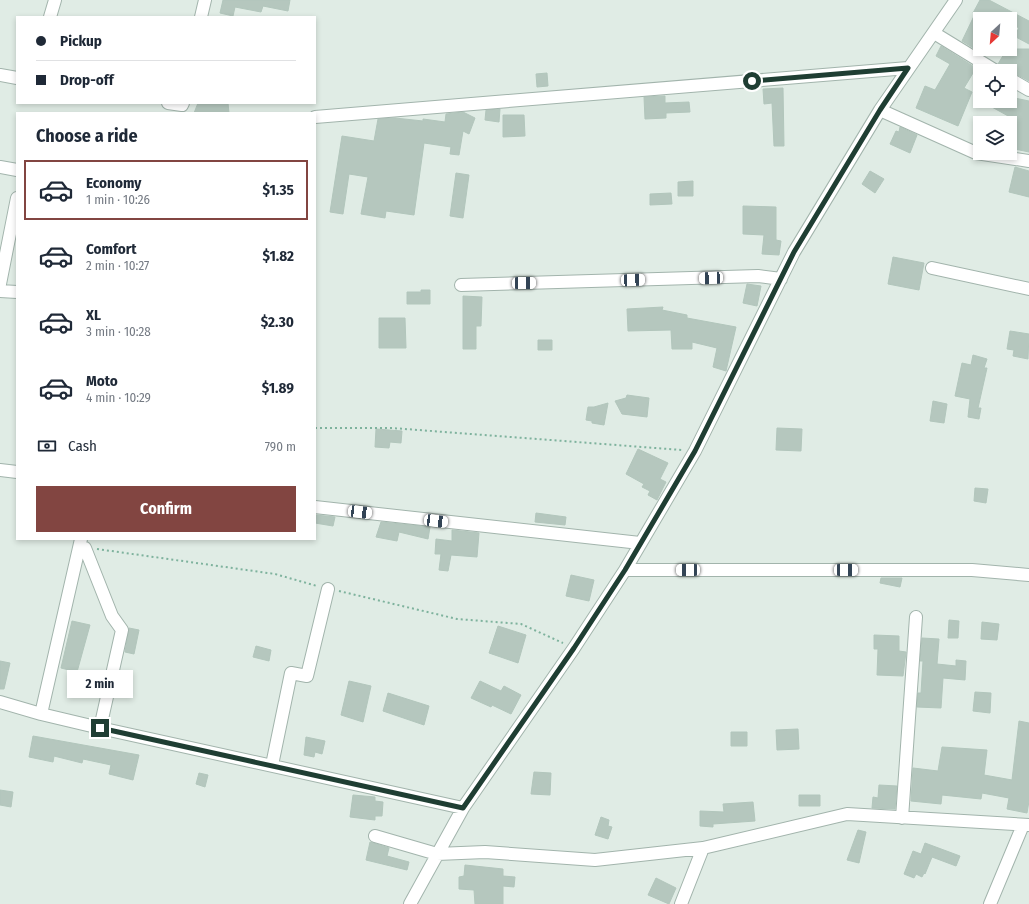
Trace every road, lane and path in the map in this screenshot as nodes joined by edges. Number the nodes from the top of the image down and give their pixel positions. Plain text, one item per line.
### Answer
1 (55, 0) edge
2 (205, 0) edge
3 (956, 0) edge
4 (50, 16) edge
5 (201, 16) edge
6 (934, 33) junction
7 (985, 64) edge
8 (908, 68) junction
9 (0, 75) edge
10 (16, 78) edge
11 (1017, 83) edge
12 (1029, 90) edge
13 (172, 104) edge
14 (182, 107) edge
15 (880, 110) junction
16 (316, 117) edge
17 (1029, 161) edge
18 (0, 167) edge
19 (16, 170) edge
20 (16, 203) edge
21 (932, 268) dead end
22 (781, 279) junction
23 (0, 284) edge
24 (461, 285) dead end
25 (1029, 289) edge
26 (0, 291) edge
27 (16, 292) edge
28 (316, 428) edge
29 (695, 451) junction
30 (0, 470) edge
31 (16, 472) edge
32 (316, 507) edge
33 (83, 543) edge
34 (640, 543) junction
35 (625, 570) junction
36 (1029, 575) edge
37 (328, 589) dead end
38 (916, 617) dead end
39 (0, 702) edge
40 (41, 714) junction
41 (100, 728) junction
42 (272, 765) junction
43 (463, 808) junction
44 (902, 818) junction
45 (1026, 825) edge
46 (375, 836) dead end
47 (703, 848) junction
48 (437, 854) junction
49 (410, 904) edge
50 (681, 904) edge
51 (990, 904) edge

1 - 4 street
2 - 5 street
3 - 6 street
6 - 7 street
6 - 8 street
8 - 15 street
8 - 16 street
9 - 10 street
11 - 12 street
13 - 14 street
15 - 17 street
15 - 22 street
18 - 19 street
20 - 23 street
21 - 25 street
22 - 24 street
22 - 29 street
26 - 27 street
28 - 29 path
29 - 34 street
30 - 31 street
32 - 34 street
33 - 40 street
33 - 41 street
34 - 35 street
35 - 36 street
35 - 43 street
37 - 42 street
38 - 44 street
39 - 40 street
40 - 41 street
41 - 42 street
42 - 43 street
43 - 48 street
44 - 45 street
44 - 47 street
45 - 51 street
46 - 48 street
47 - 48 street
47 - 50 street
48 - 49 street

